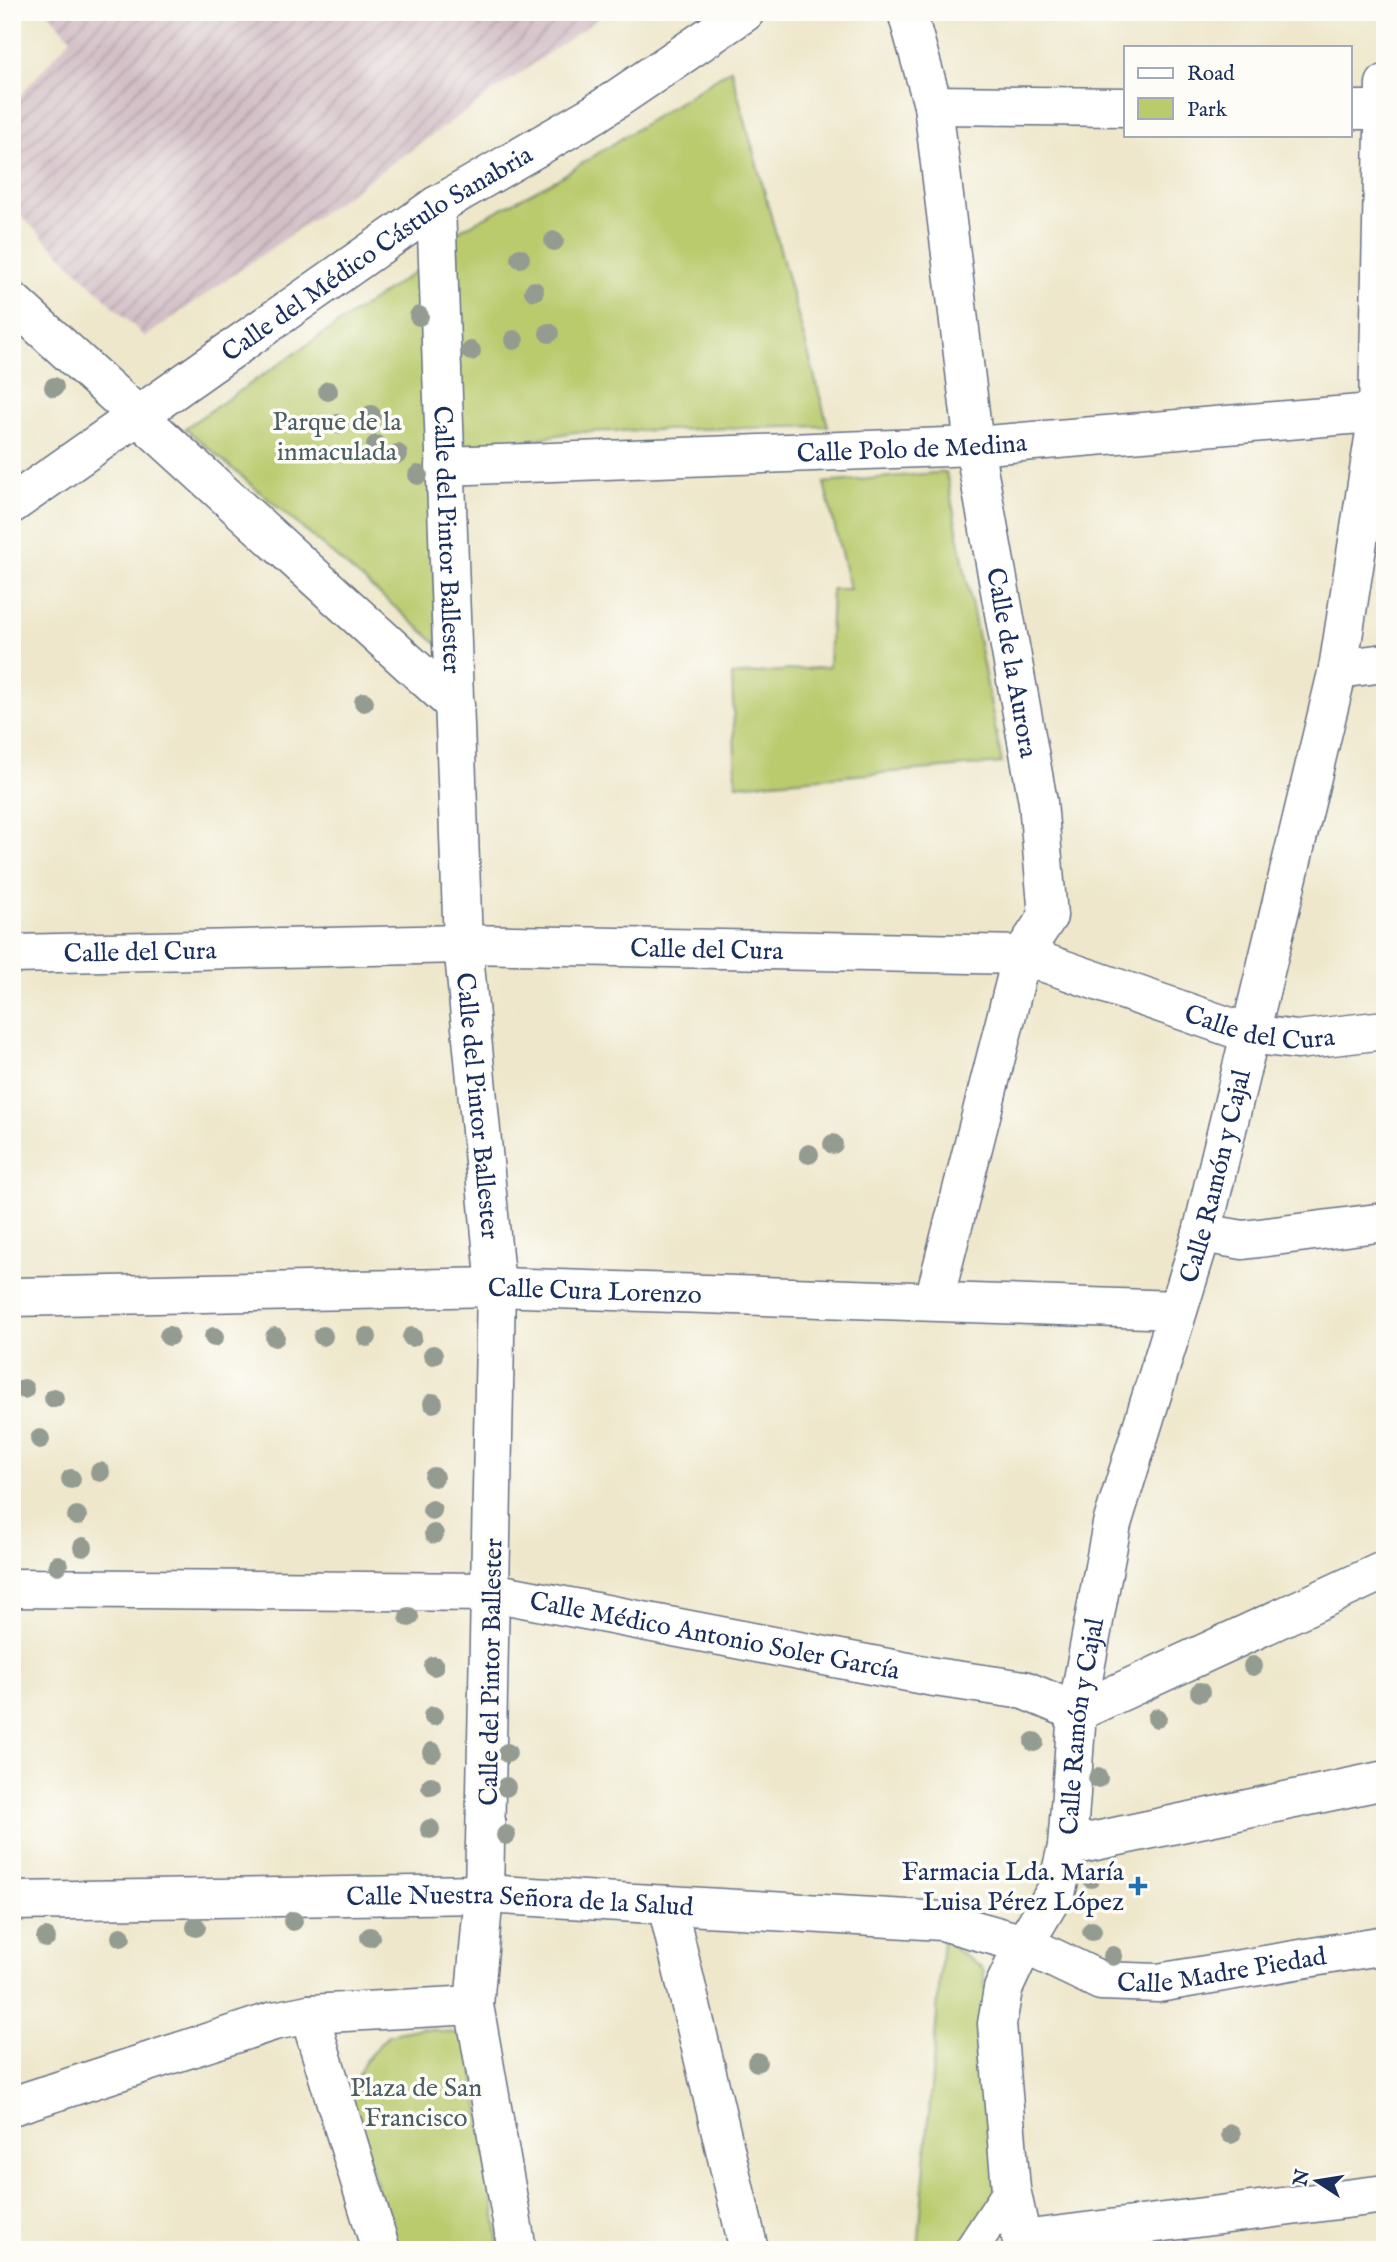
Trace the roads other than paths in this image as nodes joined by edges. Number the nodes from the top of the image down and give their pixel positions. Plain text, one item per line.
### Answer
1 (746, 12) edge
2 (907, 12) edge
3 (1385, 84) edge
4 (933, 105) junction
5 (1124, 107) edge
6 (1352, 110) edge
7 (1384, 110) edge
8 (1385, 175) edge
9 (436, 206) junction
10 (12, 300) edge
11 (1381, 413) edge
12 (137, 416) junction
13 (974, 446) junction
14 (445, 467) junction
15 (12, 504) edge
16 (1385, 663) edge
17 (1338, 669) junction
18 (455, 705) junction
19 (463, 944) junction
20 (12, 954) edge
21 (1022, 955) junction
22 (1385, 1030) edge
23 (1250, 1034) junction
24 (1385, 1222) edge
25 (1202, 1233) junction
26 (496, 1287) junction
27 (12, 1297) edge
28 (934, 1300) junction
29 (1178, 1310) junction
30 (1385, 1570) edge
31 (12, 1588) edge
32 (492, 1592) junction
33 (1077, 1712) junction
34 (1385, 1780) edge
35 (1066, 1847) junction
36 (484, 1894) junction
37 (12, 1901) edge
38 (667, 1905) junction
39 (1024, 1944) junction
40 (1385, 1945) edge
41 (474, 2005) junction
42 (309, 2014) junction
43 (12, 2106) edge
44 (1011, 2189) junction
45 (1385, 2194) edge
46 (1023, 2245) edge
47 (381, 2250) edge
48 (517, 2250) edge
49 (749, 2250) edge
50 (971, 2250) edge

1 - 9 street, Calle del Médico Cástulo Sanabria
2 - 4 street, Calle de la Aurora
3 - 7 street, Calle Ramón y Cajal
4 - 5 street
4 - 13 street, Calle de la Aurora
6 - 7 street
7 - 8 street, Calle Ramón y Cajal
8 - 11 street, Calle Ramón y Cajal
9 - 12 street, Calle del Médico Cástulo Sanabria
9 - 14 street, Calle del Pintor Ballester
10 - 12 street
11 - 13 street, Calle Polo de Medina
11 - 17 street, Calle Ramón y Cajal
12 - 15 street, Calle del Médico Cástulo Sanabria
12 - 18 street
13 - 14 street, Calle Polo de Medina
13 - 21 street, Calle de la Aurora
14 - 18 street, Calle del Pintor Ballester
16 - 17 street
17 - 23 street, Calle Ramón y Cajal
18 - 19 street, Calle del Pintor Ballester
19 - 20 street, Calle del Cura
19 - 21 street, Calle del Cura
19 - 26 street, Calle del Pintor Ballester
21 - 23 street, Calle del Cura
21 - 28 street, Calle de la Aurora
22 - 23 street, Calle del Cura
23 - 25 street, Calle Ramón y Cajal
24 - 25 street
25 - 29 street, Calle Ramón y Cajal
26 - 27 street, Calle Cura Lorenzo
26 - 28 street, Calle Cura Lorenzo
26 - 32 street, Calle del Pintor Ballester
28 - 29 street, Calle Cura Lorenzo
29 - 33 street, Calle Ramón y Cajal
30 - 33 street
31 - 32 street, Calle Médico Antonio Soler García
32 - 33 street, Calle Médico Antonio Soler García
32 - 36 street, Calle del Pintor Ballester
33 - 35 street, Calle Ramón y Cajal
34 - 35 street
35 - 39 street, Calle Ramón y Cajal
36 - 37 street, Calle Nuestra Señora de la Salud
36 - 38 street, Calle Nuestra Señora de la Salud
36 - 41 street, Calle del Pintor Ballester
38 - 39 street, Calle Nuestra Señora de la Salud
38 - 49 street
39 - 40 street, Calle Madre Piedad
39 - 44 street, Calle Ramón y Cajal
41 - 42 street
41 - 48 street, Calle del Pintor Ballester
42 - 43 street
42 - 47 street
44 - 46 street, Calle Ramón y Cajal
44 - 50 street
45 - 46 street

